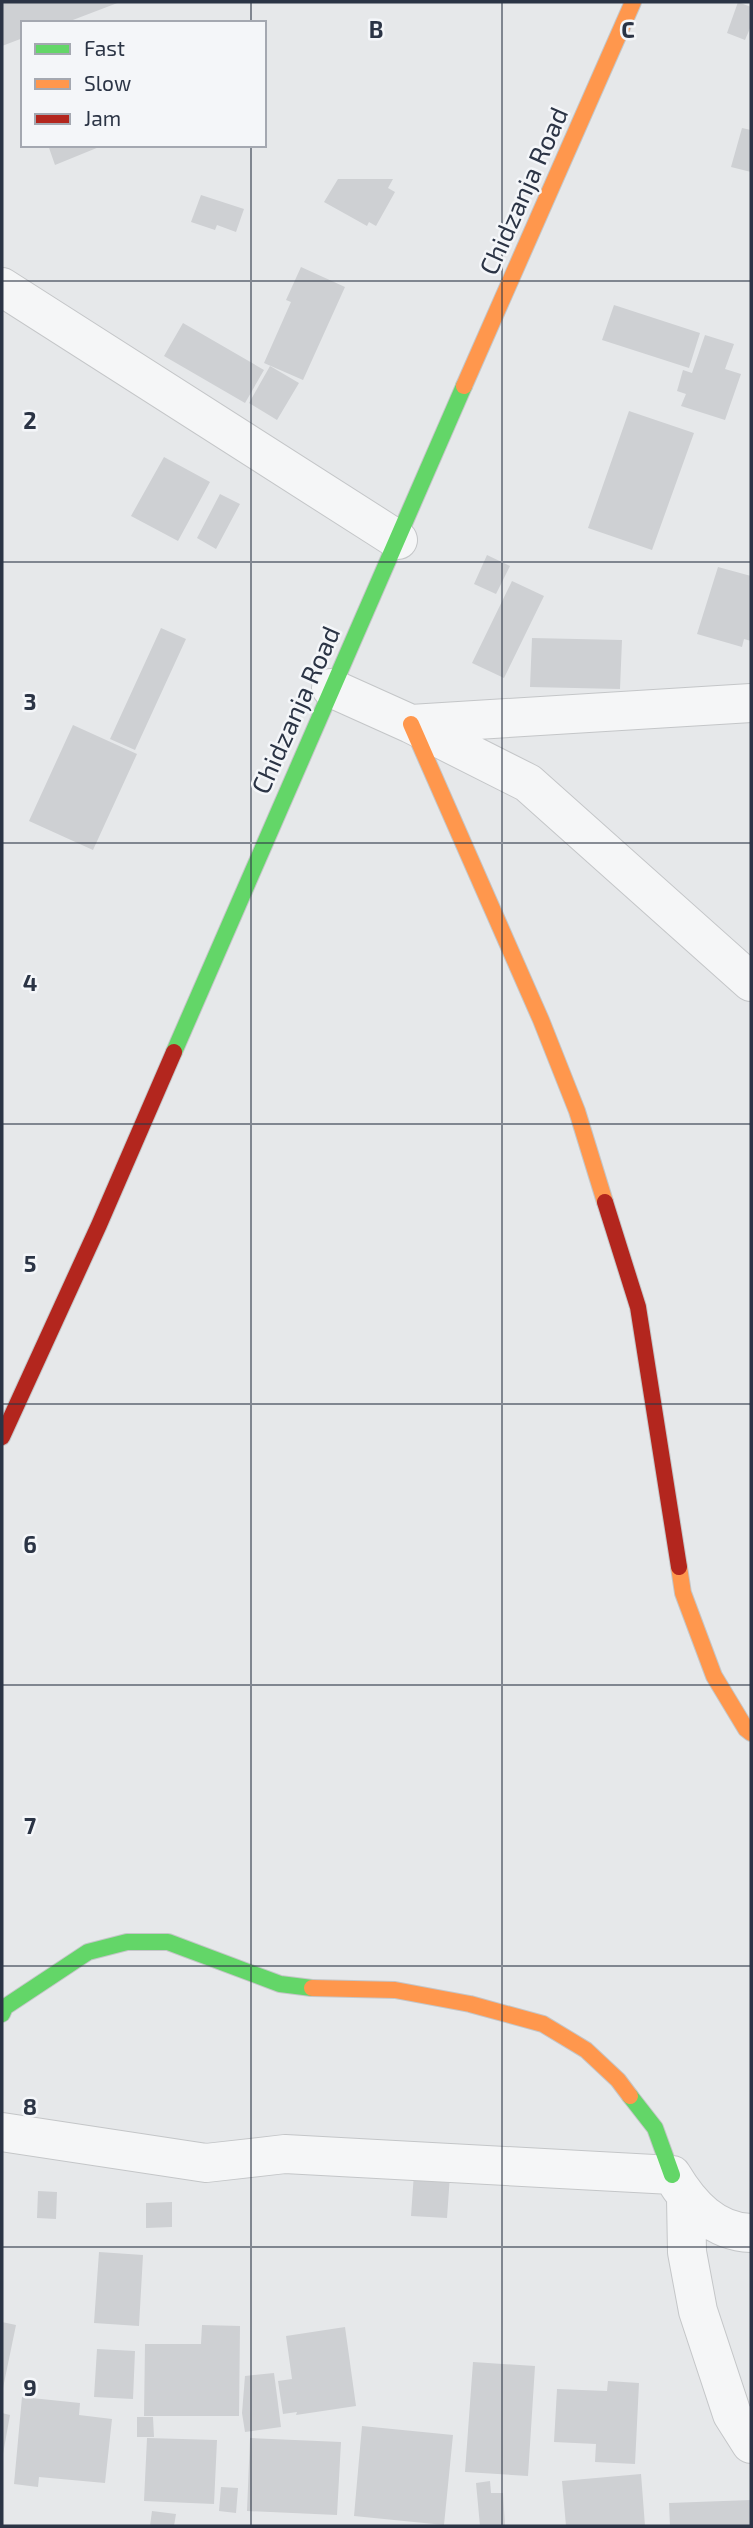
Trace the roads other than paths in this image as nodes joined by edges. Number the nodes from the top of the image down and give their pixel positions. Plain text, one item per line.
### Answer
1 (633, 2) edge
2 (2, 287) edge
3 (398, 540) junction
4 (331, 688) junction
5 (751, 703) edge
6 (411, 724) junction
7 (751, 982) edge
8 (2, 1437) edge
9 (751, 1733) edge
10 (2, 2014) edge
11 (2, 2132) edge
12 (679, 2186) junction
13 (751, 2233) edge
14 (751, 2444) edge

1 - 3 street, Chidzanja Road
2 - 3 street
3 - 4 street, Chidzanja Road
4 - 6 street
4 - 8 street, Chidzanja Road
5 - 6 street
6 - 7 street
6 - 9 street
10 - 12 street
11 - 12 street
12 - 13 street
12 - 14 street

